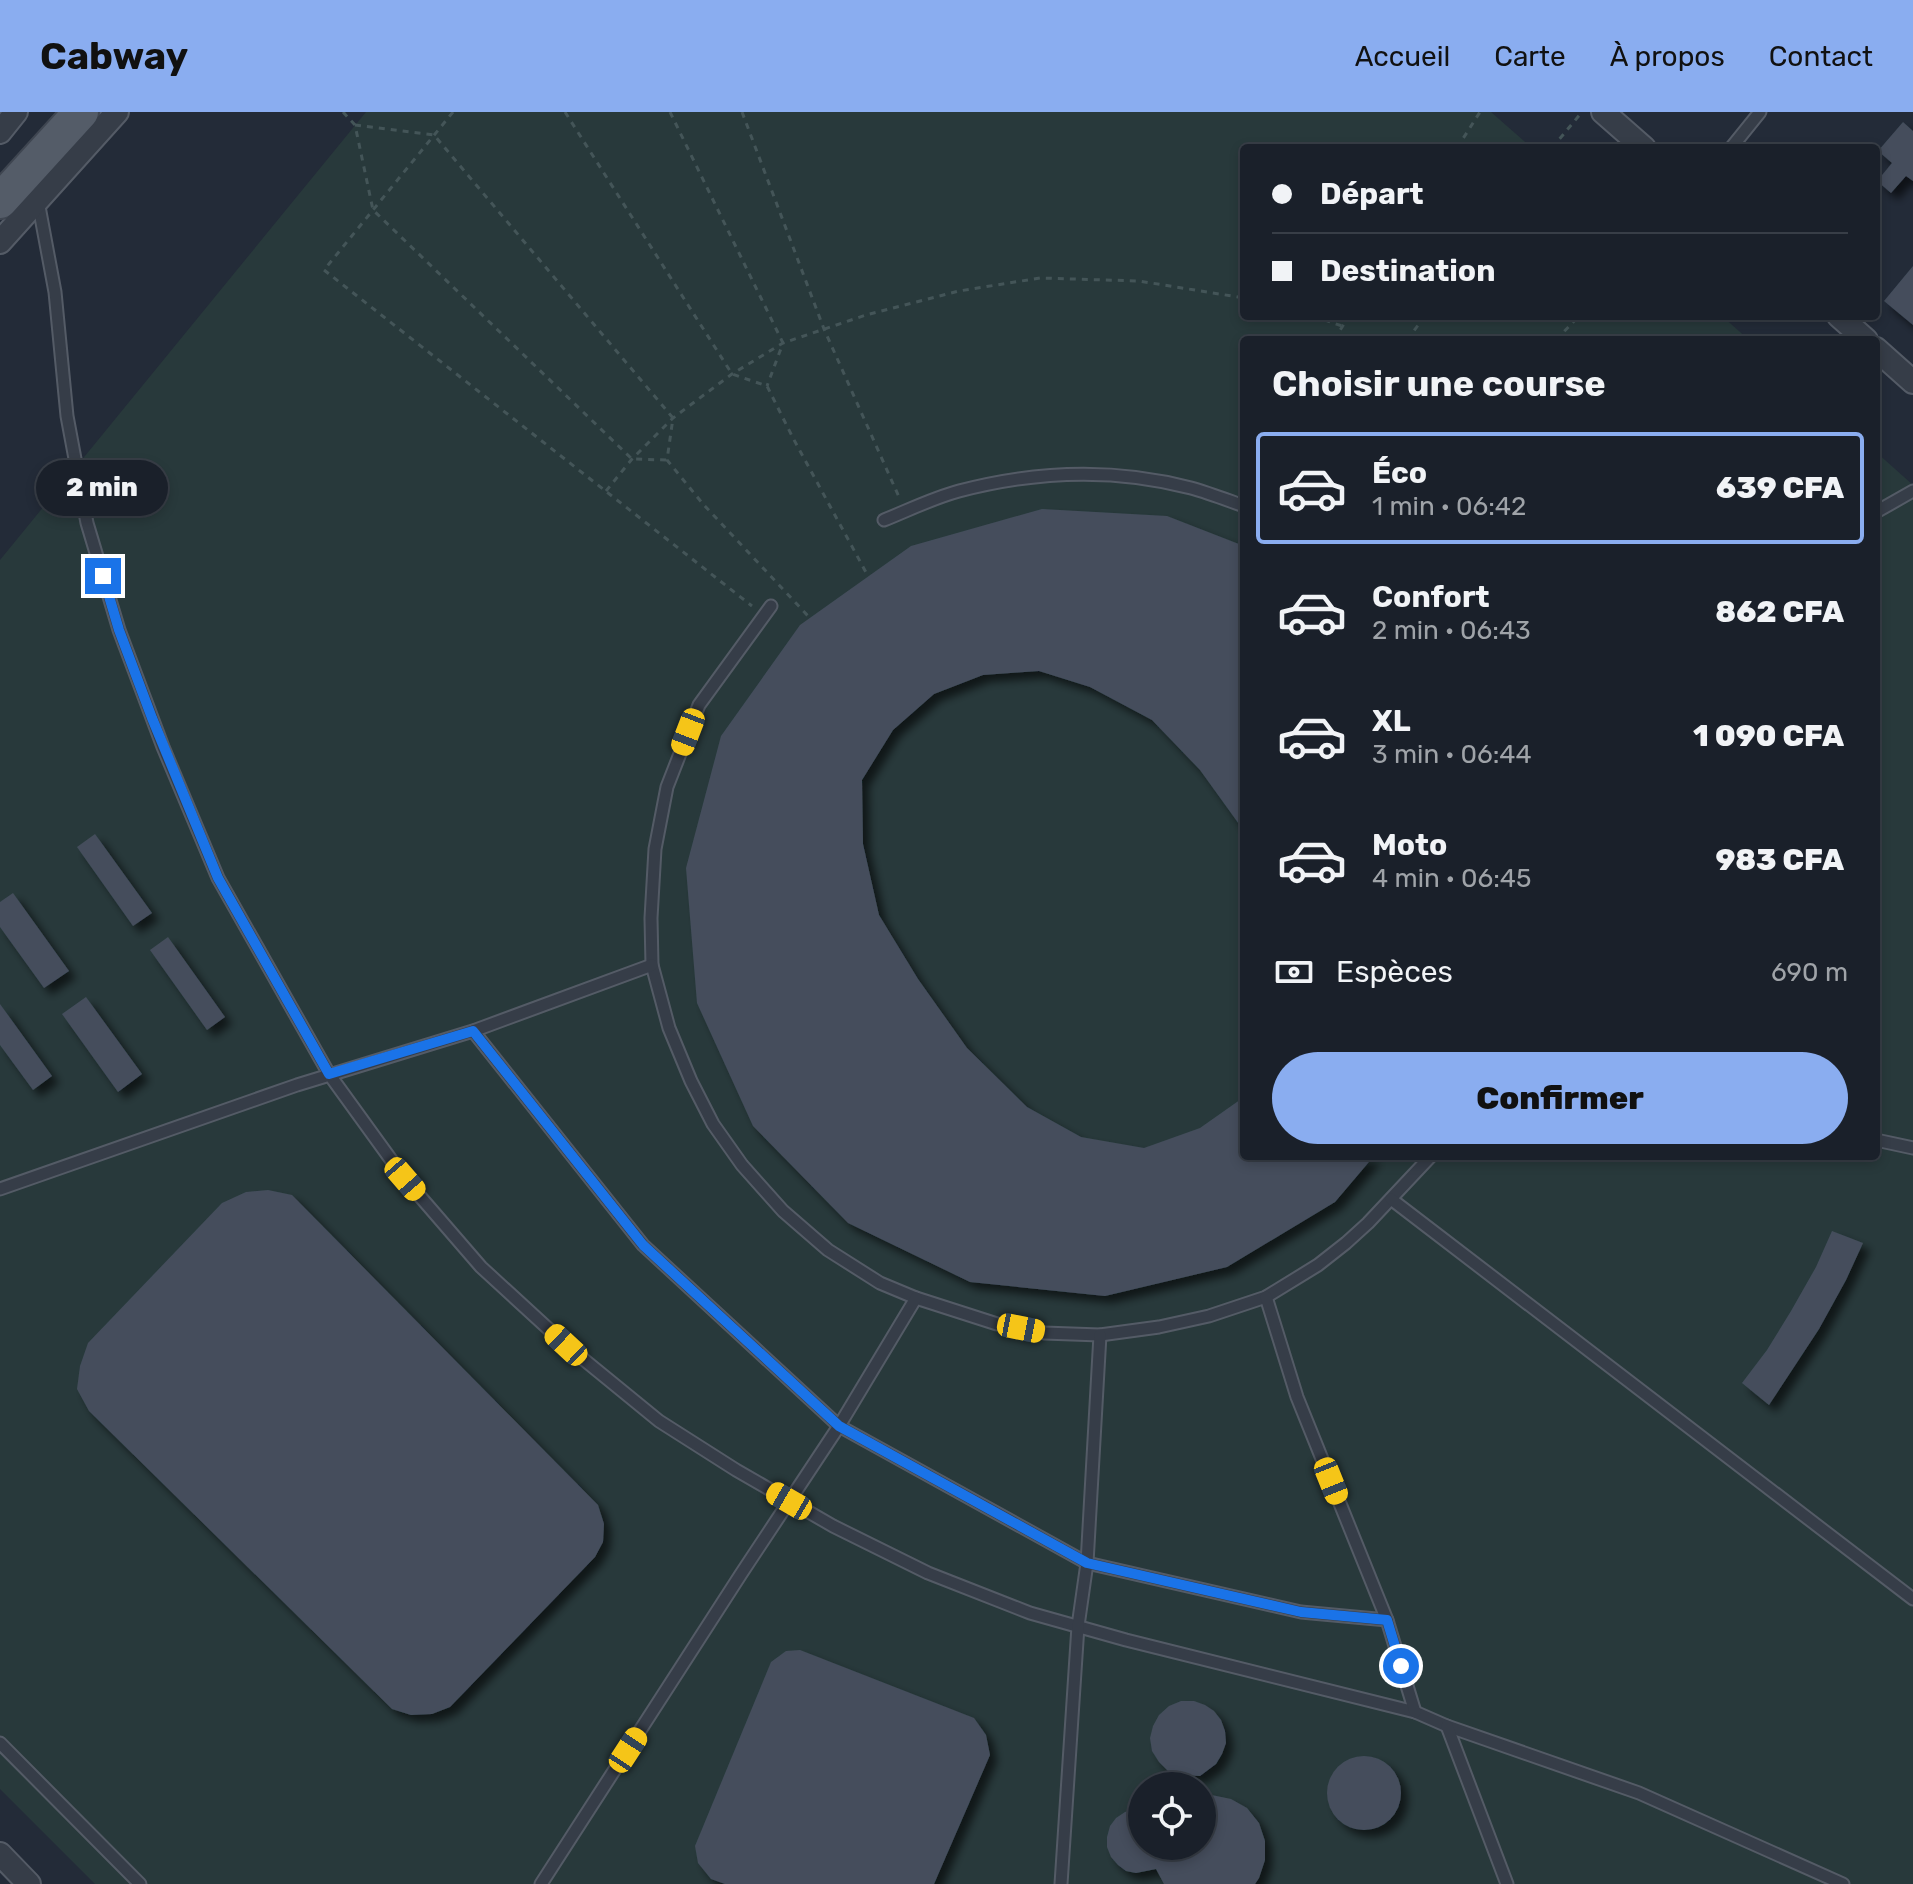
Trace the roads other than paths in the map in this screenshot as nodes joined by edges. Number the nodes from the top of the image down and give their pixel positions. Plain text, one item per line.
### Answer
1 (16, 112) edge
2 (81, 112) edge
3 (117, 112) edge
4 (1603, 112) edge
5 (1760, 112) edge
6 (0, 132) edge
7 (1639, 144) edge
8 (1734, 144) edge
9 (38, 200) junction
10 (0, 201) edge
11 (0, 242) edge
12 (1844, 320) edge
13 (1862, 336) edge
14 (1880, 353) edge
15 (1913, 382) edge
16 (1913, 491) edge
17 (1240, 505) edge
18 (1880, 510) edge
19 (884, 520) dead end
20 (768, 611) road end
21 (652, 965) junction
22 (473, 1031) junction
23 (329, 1074) junction
24 (1880, 1141) edge
25 (1913, 1148) edge
26 (1427, 1160) edge
27 (0, 1189) edge
28 (1391, 1199) junction
29 (1266, 1297) junction
30 (916, 1298) junction
31 (1100, 1335) junction
32 (839, 1426) junction
33 (789, 1501) junction
34 (1087, 1563) junction
35 (1913, 1599) edge
36 (1387, 1620) junction
37 (1078, 1626) junction
38 (1415, 1712) junction
39 (1447, 1726) junction
40 (0, 1743) edge
41 (0, 1854) edge
42 (29, 1884) edge
43 (140, 1884) edge
44 (541, 1884) edge
45 (1061, 1884) edge
46 (1507, 1884) edge
47 (1843, 1884) edge

1 - 6 street
2 - 10 main road
3 - 9 street
4 - 7 street
5 - 8 lane
9 - 11 street
9 - 23 lane
12 - 13 street
14 - 15 street
16 - 18 lane
17 - 19 lane
20 - 21 lane
21 - 22 lane
21 - 30 lane
22 - 23 lane
22 - 32 lane
23 - 27 lane
23 - 33 lane
24 - 25 lane
26 - 28 lane
28 - 29 lane
28 - 35 lane
29 - 31 lane
29 - 36 lane
30 - 31 lane
30 - 32 lane
31 - 34 lane
32 - 33 lane
32 - 34 lane
33 - 37 lane
33 - 44 lane
34 - 36 lane
34 - 37 lane
36 - 38 lane
37 - 38 lane
37 - 45 lane
38 - 39 lane
39 - 46 lane
39 - 47 lane
40 - 43 lane
41 - 42 street

